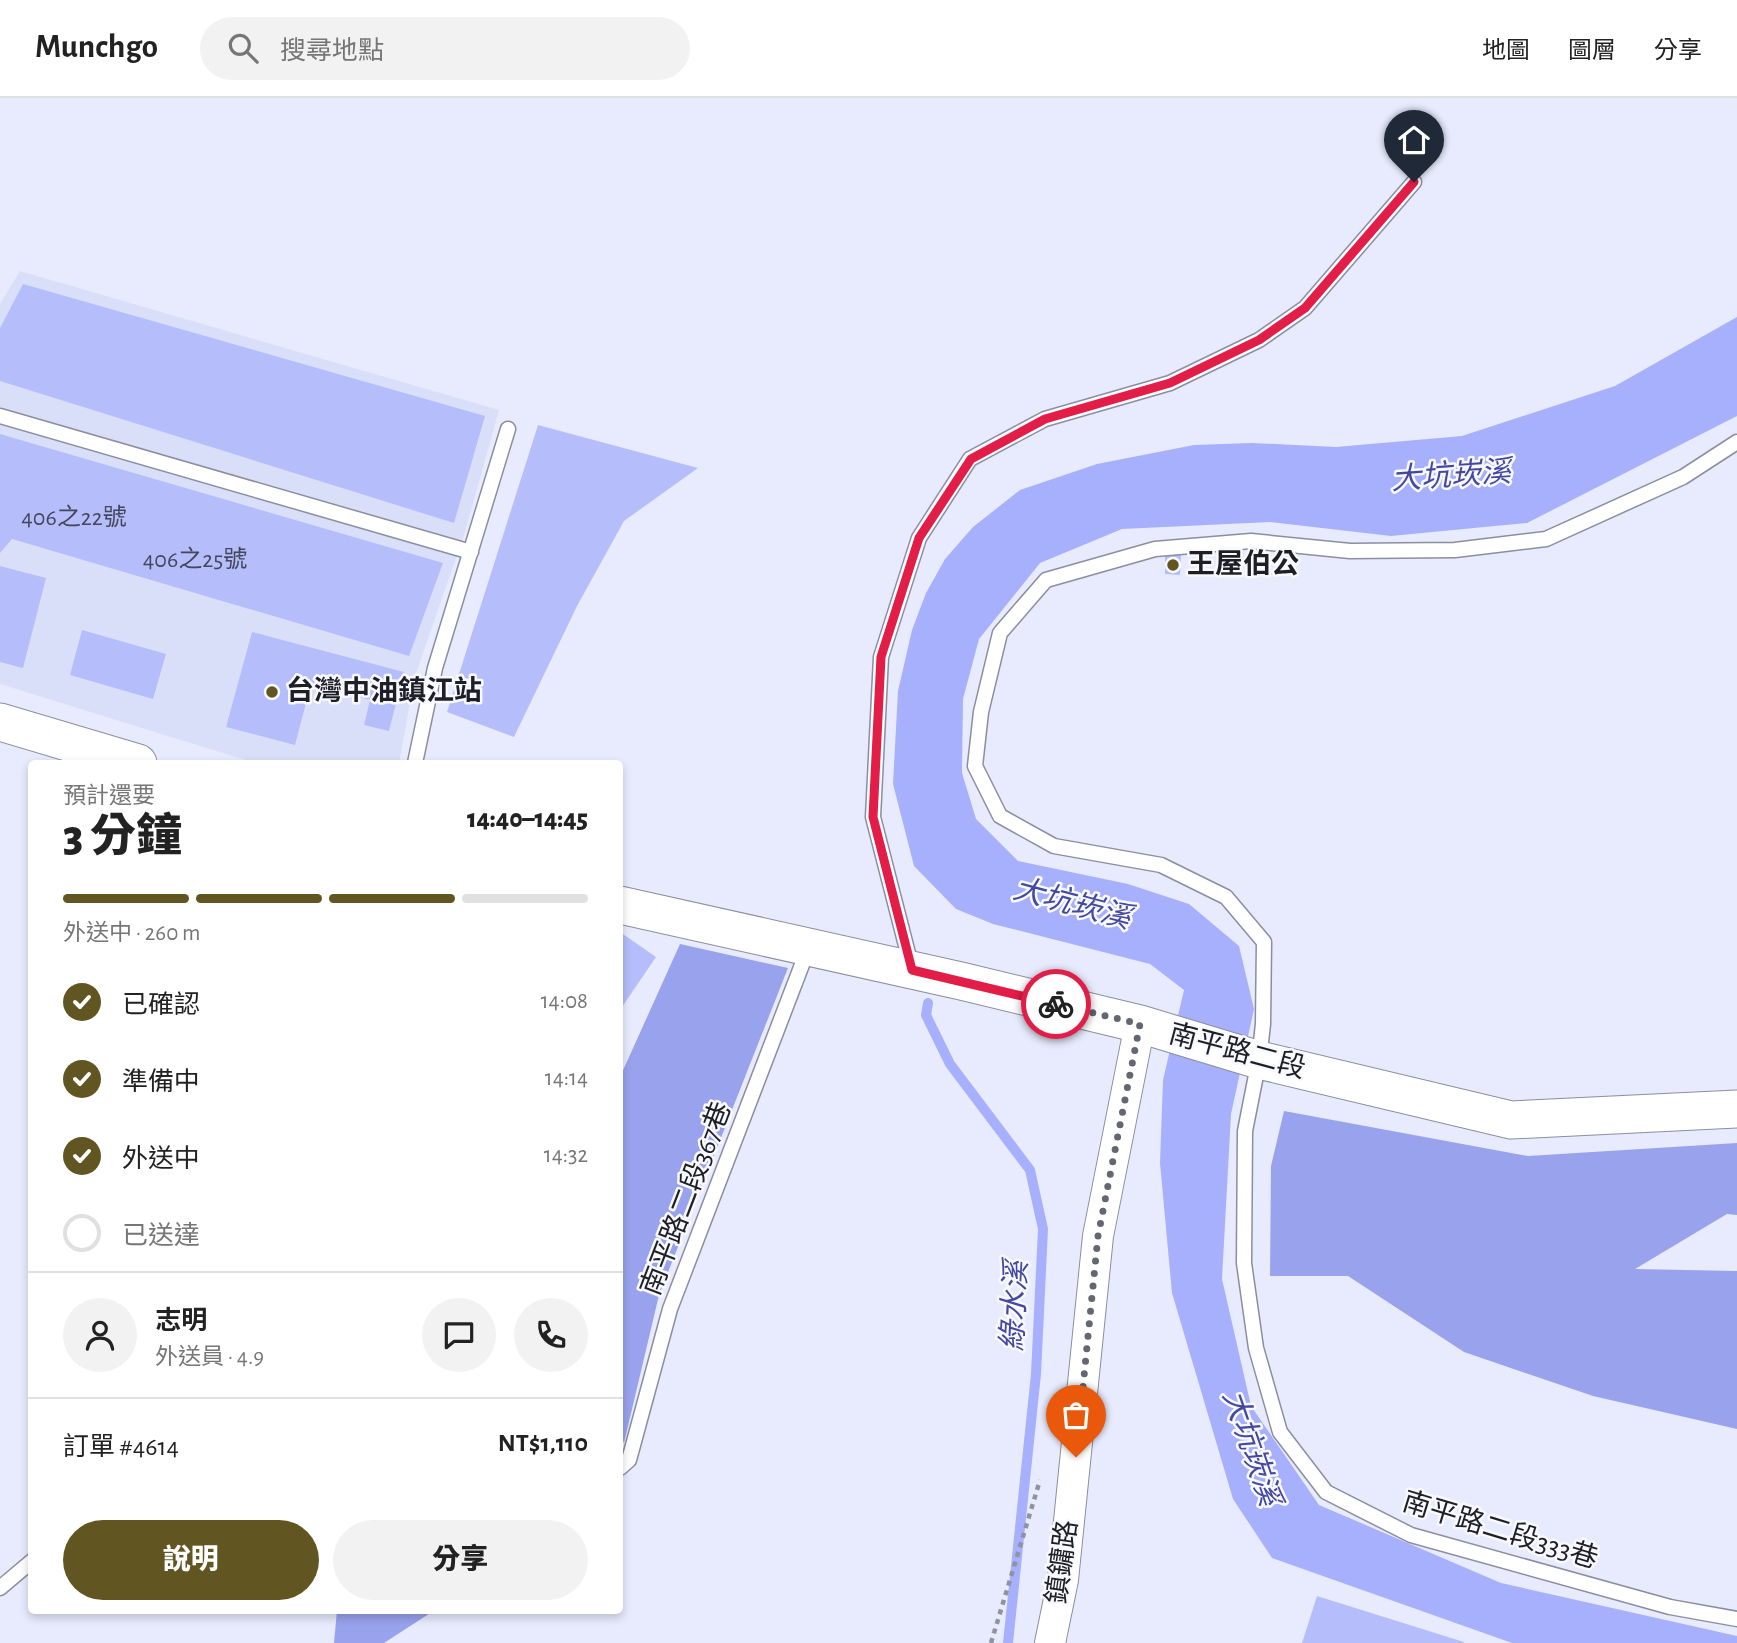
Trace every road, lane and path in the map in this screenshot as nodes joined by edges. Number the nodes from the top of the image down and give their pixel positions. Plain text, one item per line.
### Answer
1 (1414, 182) dead end
2 (0, 416) edge
3 (508, 429) dead end
4 (1737, 442) edge
5 (471, 552) junction
6 (0, 722) edge
7 (128, 760) edge
8 (416, 760) edge
9 (623, 906) edge
10 (809, 948) junction
11 (912, 970) junction
12 (1153, 1029) junction
13 (1255, 1059) junction
14 (1737, 1109) edge
15 (623, 1465) edge
16 (1073, 1485) junction
17 (28, 1564) edge
18 (0, 1588) edge
19 (1737, 1619) edge
20 (991, 1643) edge
21 (1050, 1643) edge

1 - 11 lane
2 - 5 lane
3 - 5 lane
4 - 13 lane, 南平路二段333巷
5 - 8 lane
6 - 7 street
9 - 10 street, 南平路二段
10 - 11 street, 南平路二段
10 - 15 lane, 南平路二段367巷
11 - 12 street, 南平路二段
12 - 13 street, 南平路二段
12 - 16 street, 鎮鏞路
13 - 14 street, 南平路二段
13 - 19 lane, 南平路二段333巷
16 - 20 path
16 - 21 street, 鎮鏞路
17 - 18 lane

